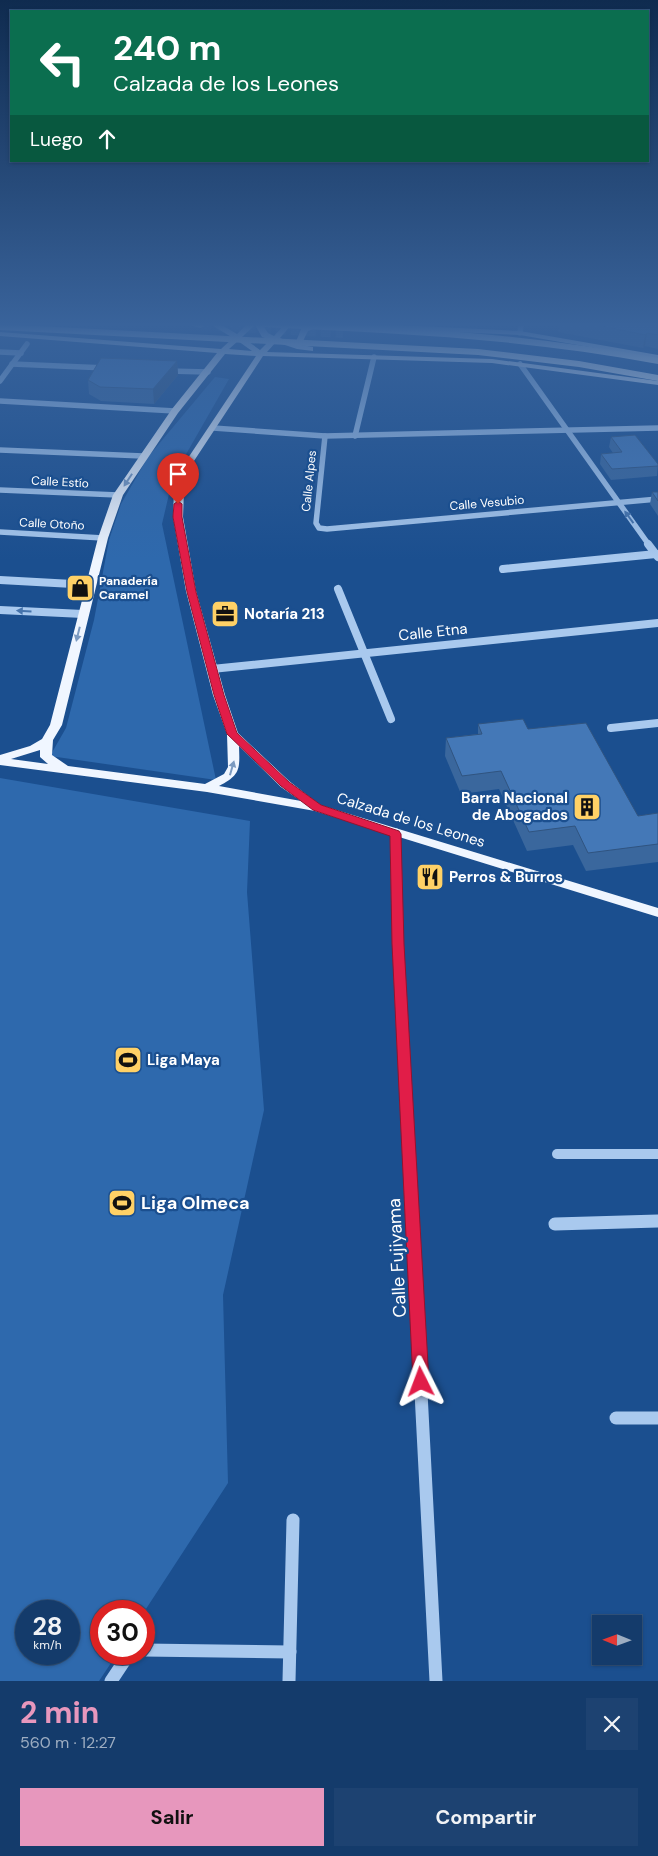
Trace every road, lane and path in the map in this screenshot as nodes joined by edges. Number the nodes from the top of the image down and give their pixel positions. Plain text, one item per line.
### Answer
1 (25, 402) edge
2 (182, 402) edge
3 (230, 402) edge
4 (363, 402) edge
5 (548, 402) edge
6 (175, 411) junction
7 (213, 428) junction
8 (658, 428) edge
9 (568, 431) junction
10 (325, 436) junction
11 (355, 436) junction
12 (0, 450) edge
13 (143, 456) junction
14 (0, 490) edge
15 (118, 494) junction
16 (658, 499) edge
17 (618, 502) junction
18 (318, 528) joint
19 (0, 532) edge
20 (103, 538) junction
21 (657, 555) edge
22 (503, 569) dead end
23 (0, 580) edge
24 (91, 585) junction
25 (338, 588) dead end
26 (0, 610) edge
27 (83, 614) junction
28 (658, 623) edge
29 (364, 652) junction
30 (212, 669) junction
31 (391, 719) dead end
32 (658, 722) edge
33 (611, 728) dead end
34 (233, 734) junction
35 (45, 742) junction
36 (0, 760) edge
37 (67, 771) junction
38 (207, 788) junction
39 (317, 808) junction
40 (395, 834) junction
41 (658, 913) edge
42 (557, 1154) dead end
43 (658, 1154) edge
44 (658, 1222) edge
45 (555, 1224) dead end
46 (616, 1418) dead end
47 (658, 1418) edge
48 (293, 1520) dead end
49 (155, 1650) edge
50 (290, 1652) junction
51 (122, 1665) edge
52 (111, 1681) edge
53 (289, 1681) edge
54 (436, 1681) edge

1 - 6 street
2 - 6 main road
3 - 7 main road
4 - 11 street
5 - 9 street
6 - 13 main road
7 - 10 street
7 - 30 main road
8 - 9 street
9 - 11 street
9 - 17 street
10 - 11 street
10 - 18 street, Calle Alpes
12 - 13 street
13 -> 15 main road
14 - 15 street, Calle Estío
15 - 20 main road
16 - 17 street, Calle Vesubio
17 - 18 street, Calle Vesubio
21 -> 17 street
19 - 20 street, Calle Otoño
20 - 24 main road
21 - 22 street
23 - 24 street
24 - 27 main road
25 - 29 street
27 -> 26 street
27 -> 35 main road
28 - 29 street, Calle Etna
29 - 30 street, Calle Etna
29 - 31 street
30 - 34 main road
32 - 33 street
38 -> 34 main road
34 - 39 main road
35 - 36 main road
35 - 37 main road
36 - 37 main road, Calzada de los Leones
37 - 38 main road, Calzada de los Leones
38 - 39 main road, Calzada de los Leones
39 - 40 main road, Calzada de los Leones
40 - 41 main road, Calzada de los Leones
40 - 54 street, Calle Fujiyama
42 - 43 street
44 - 45 street
46 - 47 street
48 - 50 street
49 - 50 street
50 - 53 street
51 - 52 street

